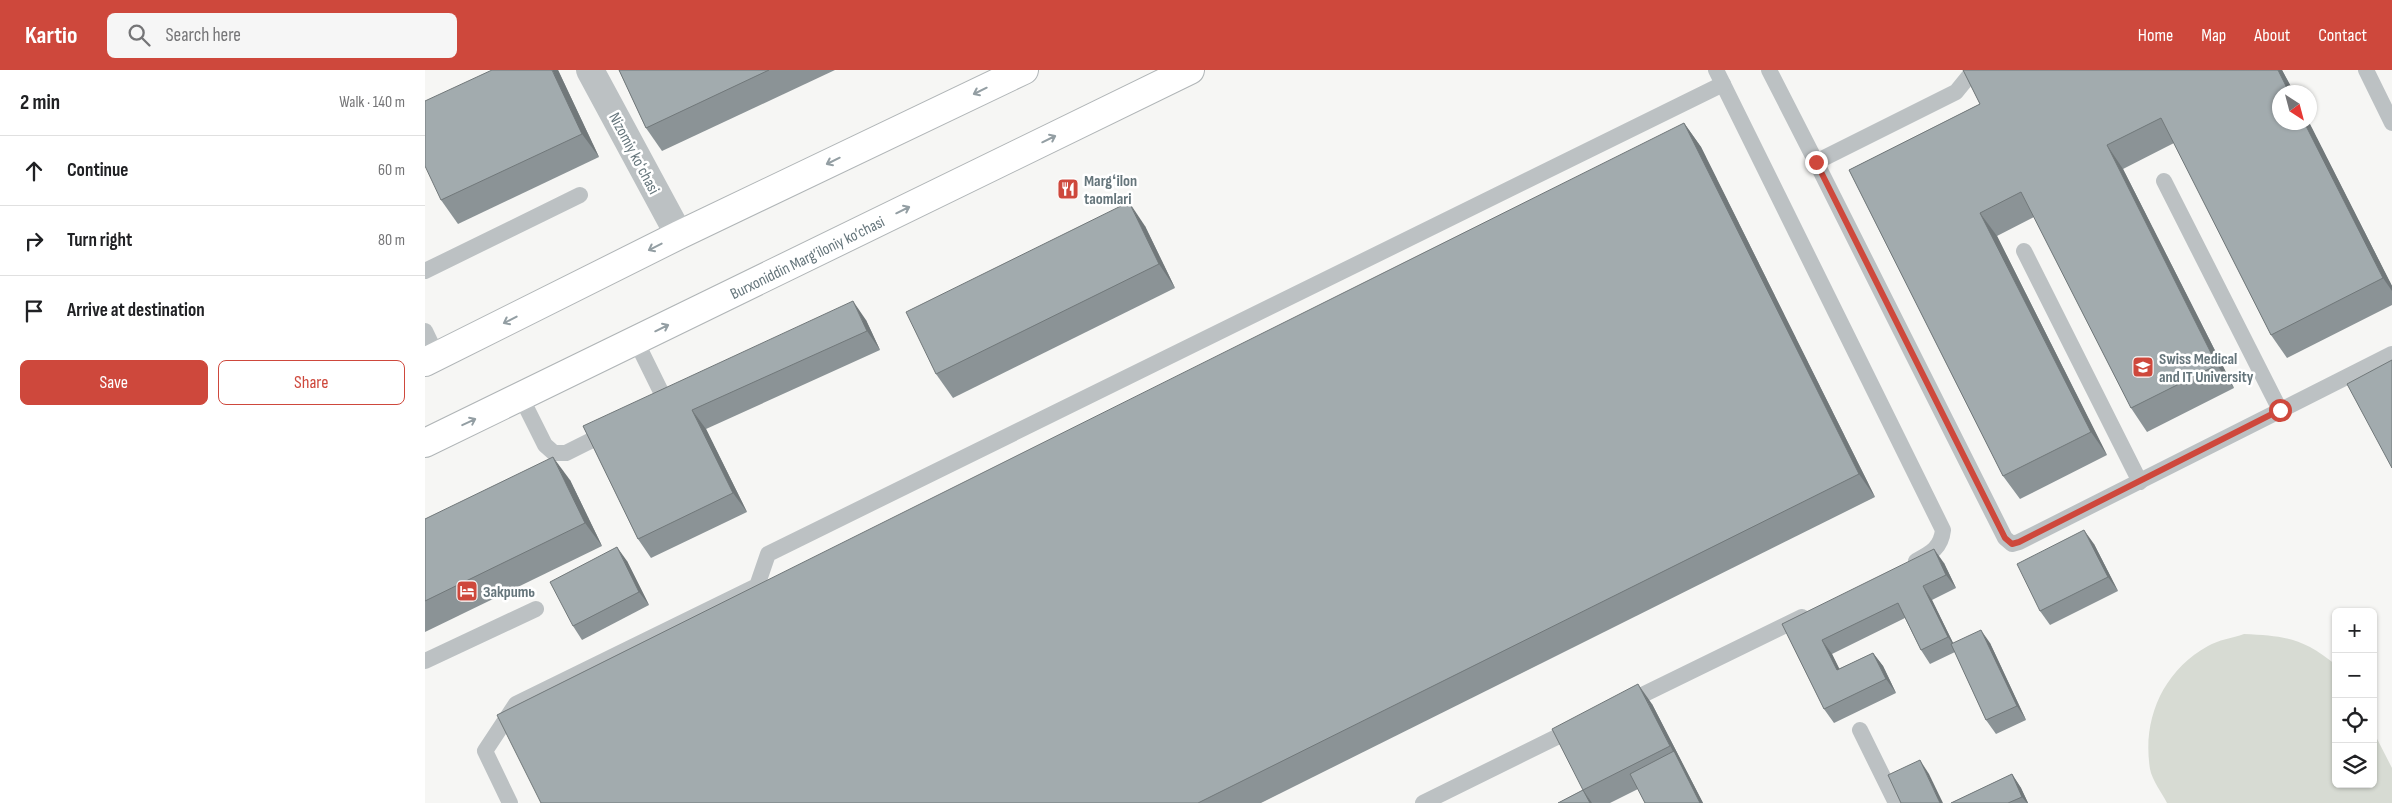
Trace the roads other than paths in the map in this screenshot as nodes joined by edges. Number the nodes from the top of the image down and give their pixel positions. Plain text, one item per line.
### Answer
1 (591, 70) edge
2 (1024, 70) edge
3 (1190, 70) edge
4 (1769, 70) edge
5 (1974, 70) edge
6 (2366, 70) edge
7 (1720, 77) edge
8 (2392, 124) edge
9 (1816, 162) junction
10 (2164, 181) dead end
11 (580, 195) dead end
12 (679, 235) junction
13 (2024, 251) dead end
14 (425, 271) edge
15 (425, 331) edge
16 (636, 341) junction
17 (2392, 354) edge
18 (431, 359) edge
19 (684, 396) edge
20 (521, 397) junction
21 (667, 404) junction
22 (2280, 410) junction
23 (650, 412) edge
24 (625, 424) edge
25 (425, 443) edge
26 (2140, 482) junction
27 (1898, 570) edge
28 (536, 609) dead end
29 (1817, 609) edge
30 (425, 661) edge
31 (1611, 710) edge
32 (1593, 719) edge
33 (1860, 730) dead end
34 (510, 803) edge
35 (1423, 803) edge
36 (1896, 803) edge

1 - 12 street, Nizomiy koʻchasi
2 -> 12 main road
16 -> 3 main road, Burxoniddin Marg’iloniy ko’chasi
4 - 9 lane
5 - 9 lane
6 - 8 lane
7 - 27 lane
7 - 34 lane
9 - 26 lane
10 - 22 lane
11 - 14 lane
12 -> 18 main road
13 - 26 lane
15 - 18 lane
16 - 20 main road, Burxoniddin Marg’iloniy ko’chasi
16 - 21 lane
17 - 22 lane
19 - 21 lane
20 - 24 lane
25 -> 20 main road, Burxoniddin Marg’iloniy ko’chasi
21 - 23 lane
22 - 26 lane
28 - 30 lane
29 - 31 lane
32 - 35 lane
33 - 36 lane

